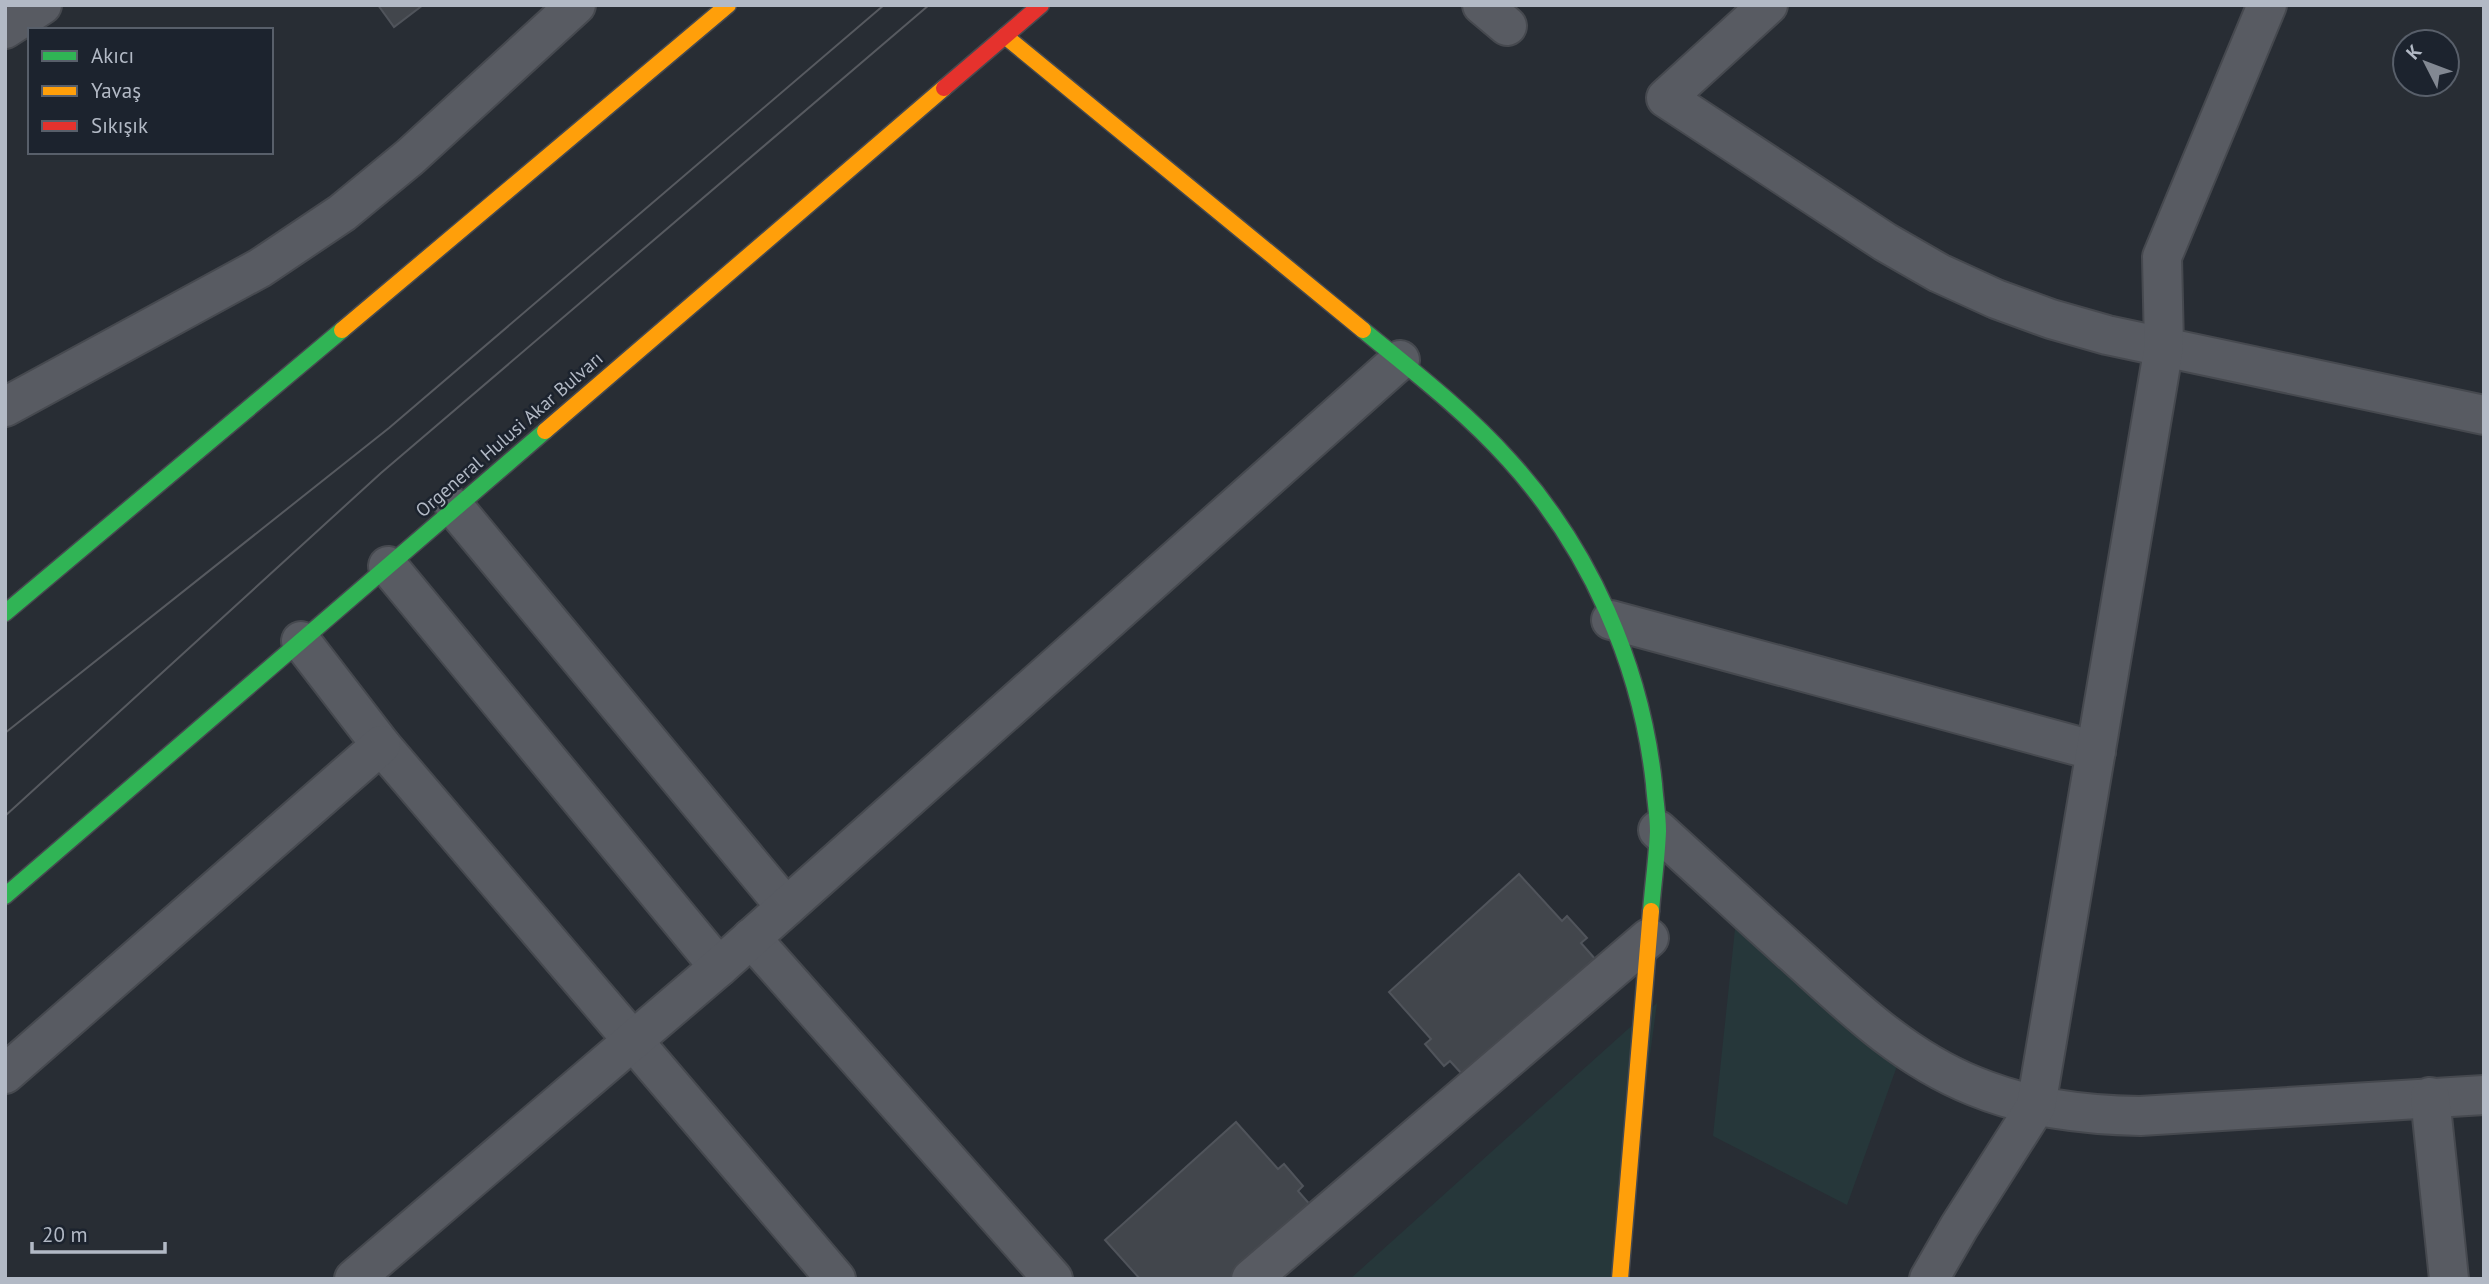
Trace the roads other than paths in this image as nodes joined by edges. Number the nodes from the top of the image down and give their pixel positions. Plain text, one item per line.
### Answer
1 (42, 5) edge
2 (576, 5) edge
3 (727, 5) edge
4 (1041, 5) edge
5 (1769, 5) edge
6 (2267, 5) edge
7 (5, 29) edge
8 (1005, 36) junction
9 (2164, 346) junction
10 (1400, 360) junction
11 (5, 407) edge
12 (2484, 415) edge
13 (455, 508) junction
14 (388, 566) junction
15 (5, 613) edge
16 (1611, 620) junction
17 (301, 640) junction
18 (381, 745) junction
19 (2096, 751) junction
20 (1658, 830) junction
21 (5, 896) edge
22 (786, 906) junction
23 (751, 938) junction
24 (1649, 939) junction
25 (719, 967) junction
26 (634, 1040) junction
27 (5, 1074) edge
28 (2484, 1095) edge
29 (2430, 1097) junction
30 (2036, 1106) junction
31 (354, 1279) edge
32 (836, 1279) edge
33 (1053, 1279) edge
34 (1251, 1279) edge
35 (1620, 1279) edge
36 (1929, 1279) edge
37 (2449, 1279) edge

1 - 7 street
2 - 11 street
3 - 15 main road
4 - 8 main road, Orgeneral Hulusi Akar Bulvarı
5 - 9 street
6 - 9 street
8 - 10 main road
8 - 13 main road, Orgeneral Hulusi Akar Bulvarı
9 - 12 street
9 - 19 street
10 - 16 main road
10 - 22 street
13 - 14 main road, Orgeneral Hulusi Akar Bulvarı
13 - 22 street
14 - 17 main road, Orgeneral Hulusi Akar Bulvarı
14 - 25 street
16 - 19 street
16 - 20 main road
17 - 18 street
17 - 21 main road, Orgeneral Hulusi Akar Bulvarı
18 - 26 street
18 - 27 street
19 - 30 street
20 - 24 main road
20 - 30 street
22 - 23 street
23 - 25 street
23 - 33 street
24 - 34 street
24 - 35 main road
25 - 26 street
26 - 31 street
26 - 32 street
28 - 29 street
29 - 30 street
29 - 37 street
30 - 36 street

